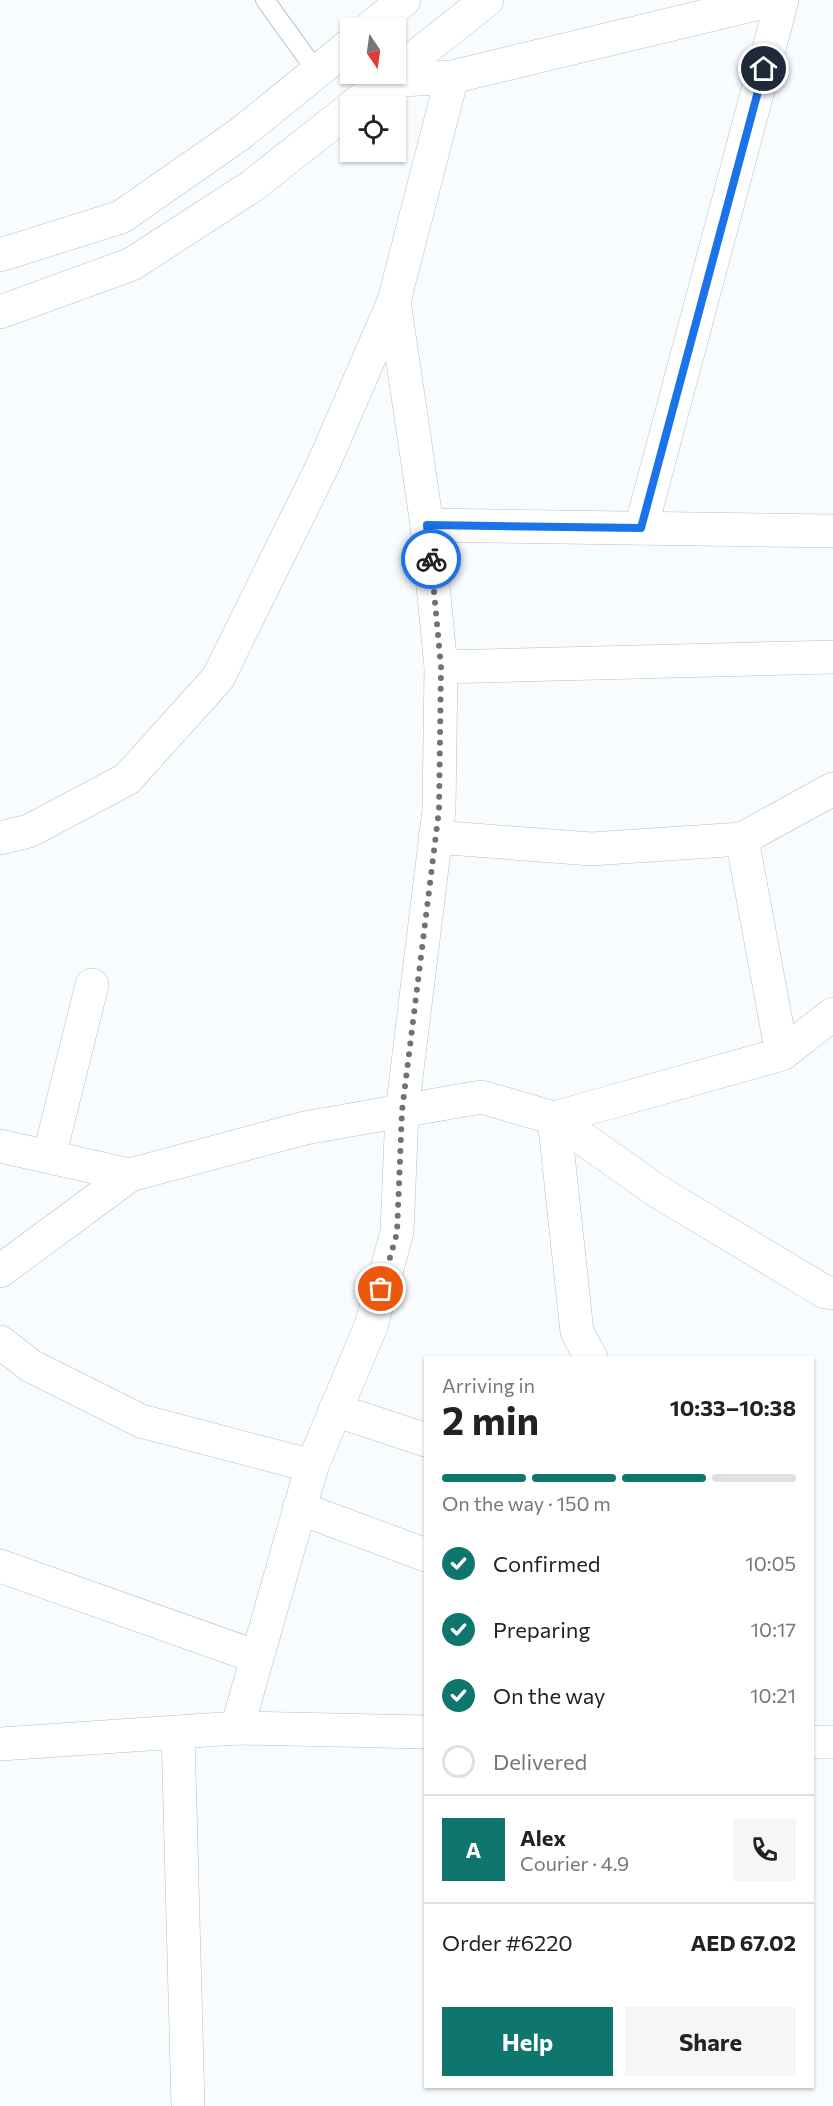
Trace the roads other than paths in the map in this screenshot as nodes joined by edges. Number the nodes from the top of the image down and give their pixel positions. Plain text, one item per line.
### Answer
1 (265, 0) edge
2 (404, 0) edge
3 (487, 0) edge
4 (772, 0) edge
5 (782, 0) edge
6 (382, 18) edge
7 (340, 53) edge
8 (406, 64) edge
9 (317, 72) junction
10 (406, 75) edge
11 (452, 77) junction
12 (381, 84) edge
13 (366, 96) edge
14 (340, 116) edge
15 (0, 255) edge
16 (394, 302) junction
17 (0, 312) edge
18 (427, 525) junction
19 (641, 528) junction
20 (833, 531) edge
21 (833, 657) edge
22 (441, 667) junction
23 (833, 789) edge
24 (435, 837) junction
25 (0, 838) edge
26 (742, 839) junction
27 (92, 984) dead end
28 (833, 1014) edge
29 (782, 1054) junction
30 (402, 1111) junction
31 (554, 1119) junction
32 (0, 1145) edge
33 (49, 1157) junction
34 (130, 1175) junction
35 (0, 1272) edge
36 (833, 1293) edge
37 (0, 1342) edge
38 (590, 1356) edge
39 (335, 1410) junction
40 (424, 1439) edge
41 (312, 1466) junction
42 (299, 1509) junction
43 (424, 1553) edge
44 (0, 1566) edge
45 (257, 1657) junction
46 (237, 1728) junction
47 (178, 1732) junction
48 (424, 1732) edge
49 (814, 1742) edge
50 (833, 1742) edge
51 (0, 1744) edge
52 (188, 2106) edge

1 - 9 lane
2 - 6 street
3 - 8 street
4 - 11 street
5 - 19 street
7 - 9 street
9 - 15 street
10 - 11 street
11 - 16 street
12 - 13 street
14 - 17 street
16 - 18 street
16 - 25 street
18 - 19 street
18 - 22 street
19 - 20 street
21 - 22 street
22 - 24 street
23 - 26 street
24 - 26 street
24 - 30 street
26 - 29 street
27 - 33 street
28 - 29 street
29 - 31 street
30 - 31 street
30 - 34 street
30 - 39 street
31 - 36 street
31 - 38 street
32 - 33 street
33 - 34 street
34 - 35 street
37 - 41 street
39 - 40 street
39 - 41 street
41 - 42 street
42 - 43 street
42 - 45 street
44 - 45 street
45 - 46 street
46 - 47 street
46 - 48 street
47 - 51 street
47 - 52 street
49 - 50 street

